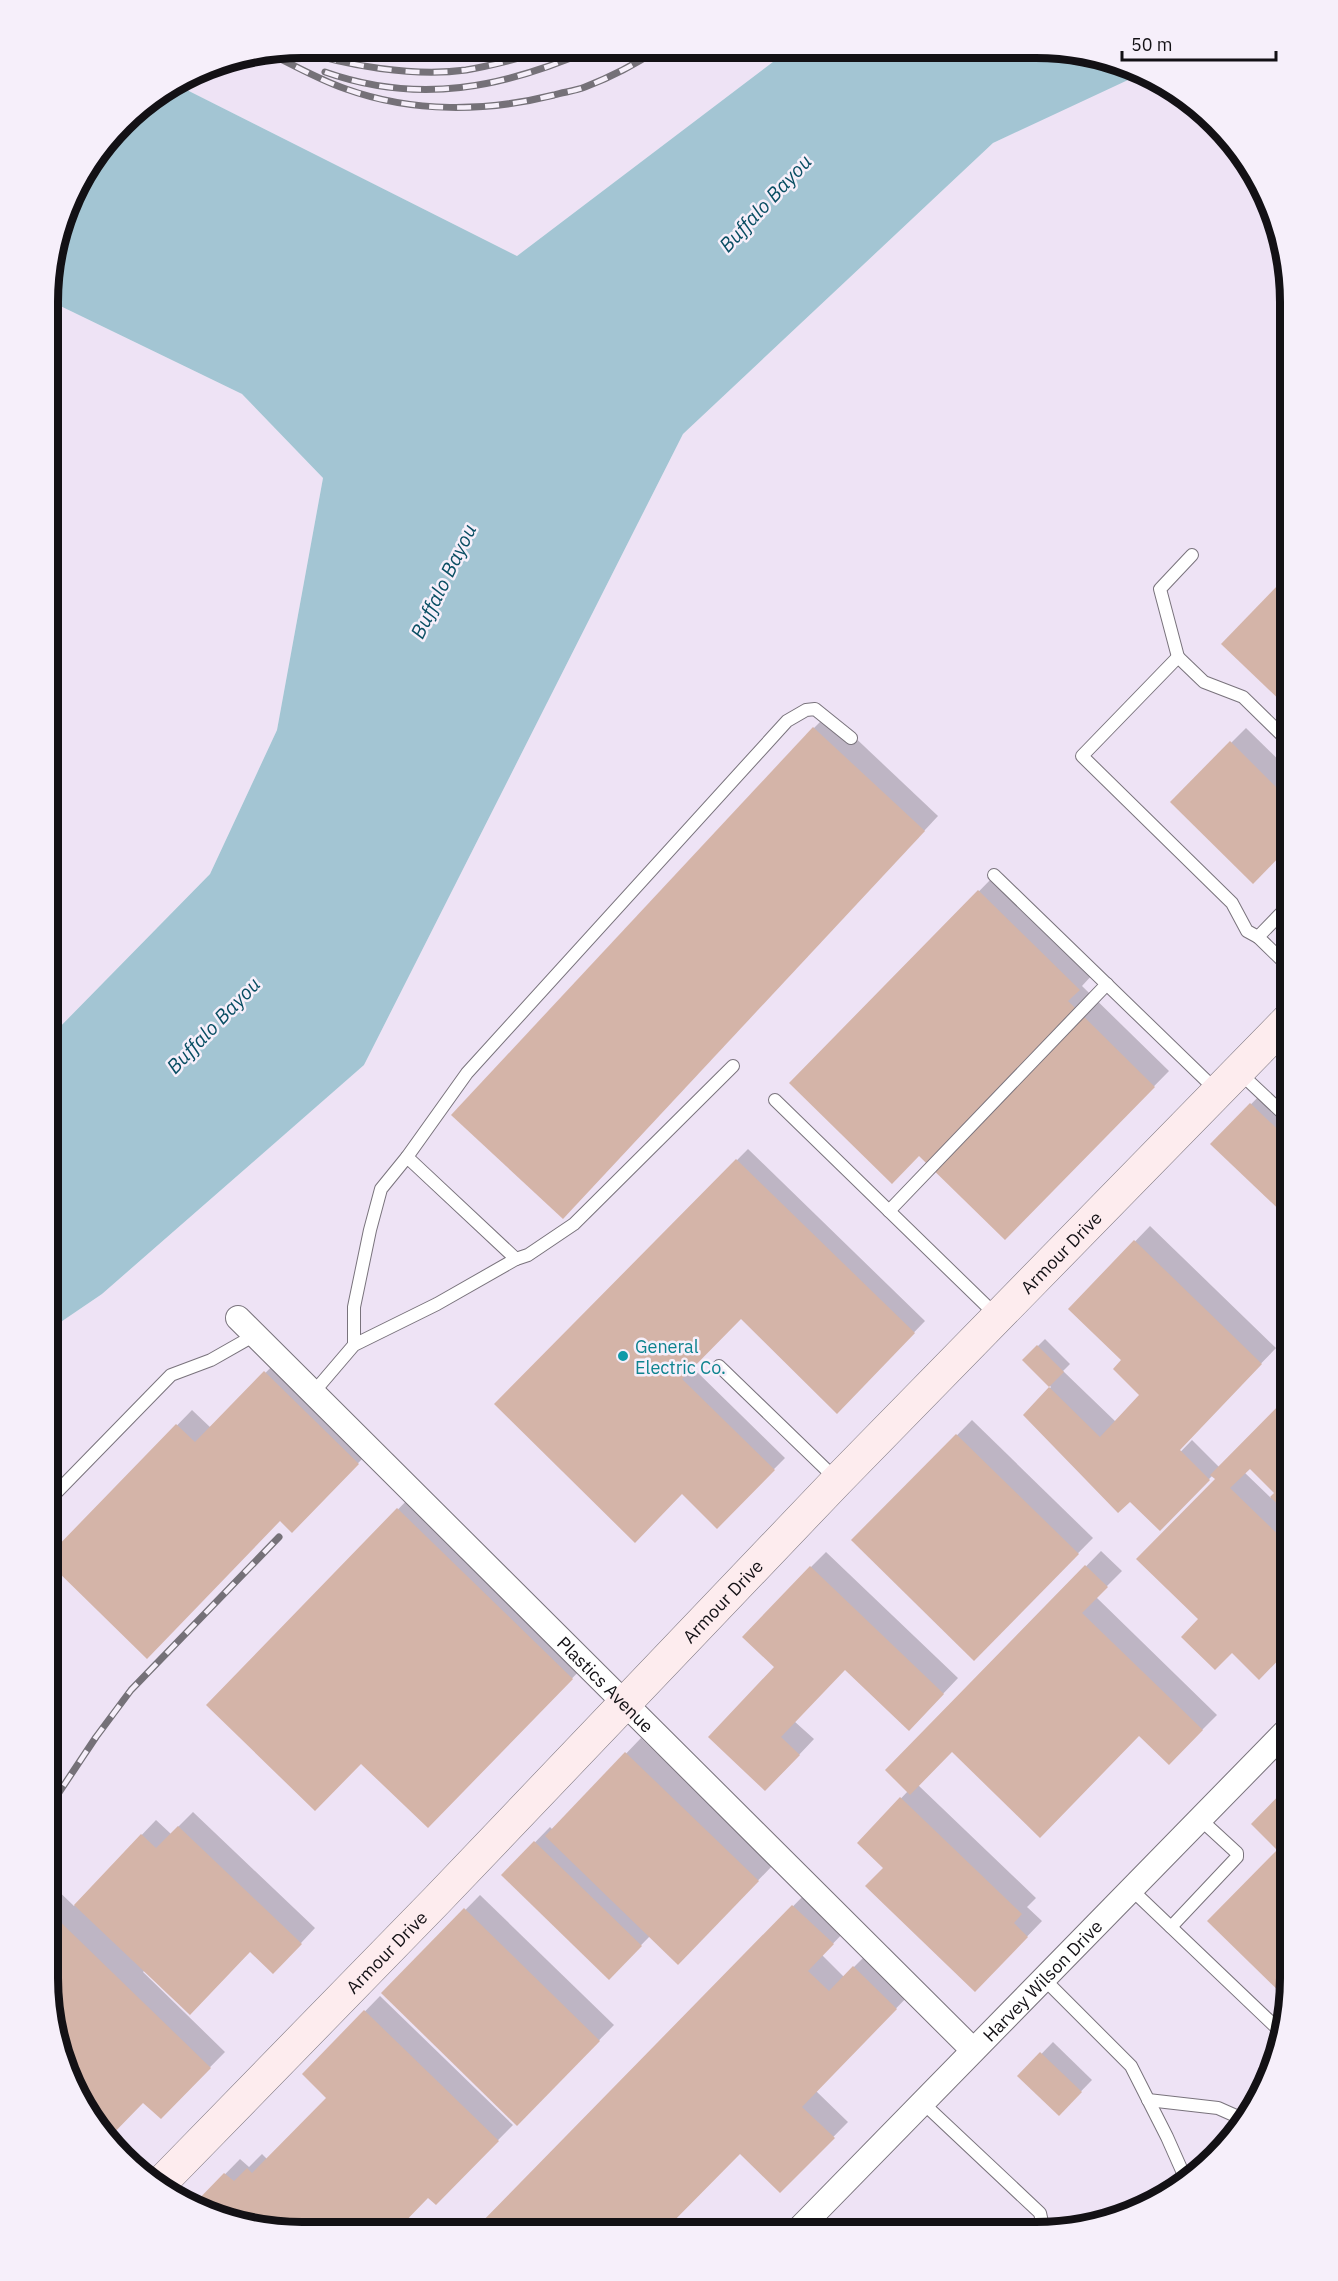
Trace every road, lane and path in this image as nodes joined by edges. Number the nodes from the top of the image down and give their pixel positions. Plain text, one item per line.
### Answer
1 (1192, 555) dead end
2 (1178, 657) junction
3 (1280, 733) edge
4 (851, 738) dead end
5 (994, 875) dead end
6 (1280, 914) edge
7 (1258, 937) junction
8 (1280, 958) edge
9 (1107, 984) junction
10 (1280, 1028) edge
11 (733, 1066) dead end
12 (1228, 1082) junction
13 (775, 1100) dead end
14 (1280, 1114) edge
15 (406, 1157) junction
16 (889, 1210) junction
17 (516, 1259) junction
18 (238, 1318) dead end
19 (999, 1318) junction
20 (255, 1335) junction
21 (354, 1345) junction
22 (719, 1366) dead end
23 (314, 1393) junction
24 (837, 1481) junction
25 (58, 1491) edge
26 (625, 1704) junction
27 (1280, 1737) edge
28 (1200, 1819) junction
29 (1131, 1889) junction
30 (1171, 1927) junction
31 (1043, 1978) junction
32 (1275, 2026) edge
33 (973, 2050) junction
34 (1148, 2100) junction
35 (923, 2103) junction
36 (1236, 2116) edge
37 (1183, 2173) edge
38 (165, 2179) edge
39 (811, 2222) edge
40 (1042, 2222) edge

1 - 2 lane
2 - 3 lane
2 - 7 lane
4 - 15 lane
5 - 9 lane
6 - 7 lane
7 - 8 lane
9 - 12 lane
9 - 16 lane
10 - 12 street, Armour Drive
11 - 17 lane
12 - 14 lane
12 - 19 street, Armour Drive
13 - 16 lane
15 - 17 lane
15 - 21 lane
16 - 19 lane
17 - 21 lane
18 - 20 street, Plastics Avenue
19 - 24 street, Armour Drive
20 - 23 street, Plastics Avenue
20 - 25 lane
21 - 23 lane
22 - 24 lane
23 - 26 street, Plastics Avenue
24 - 26 street, Armour Drive
26 - 33 street, Plastics Avenue
26 - 38 street, Armour Drive
27 - 28 street, Harvey Wilson Drive
28 - 29 street, Harvey Wilson Drive
28 - 30 lane
29 - 30 lane
29 - 31 street, Harvey Wilson Drive
30 - 32 lane
31 - 33 street, Harvey Wilson Drive
31 - 34 lane
33 - 35 street, Harvey Wilson Drive
34 - 36 lane
34 - 37 lane
35 - 39 street, Harvey Wilson Drive
35 - 40 lane

